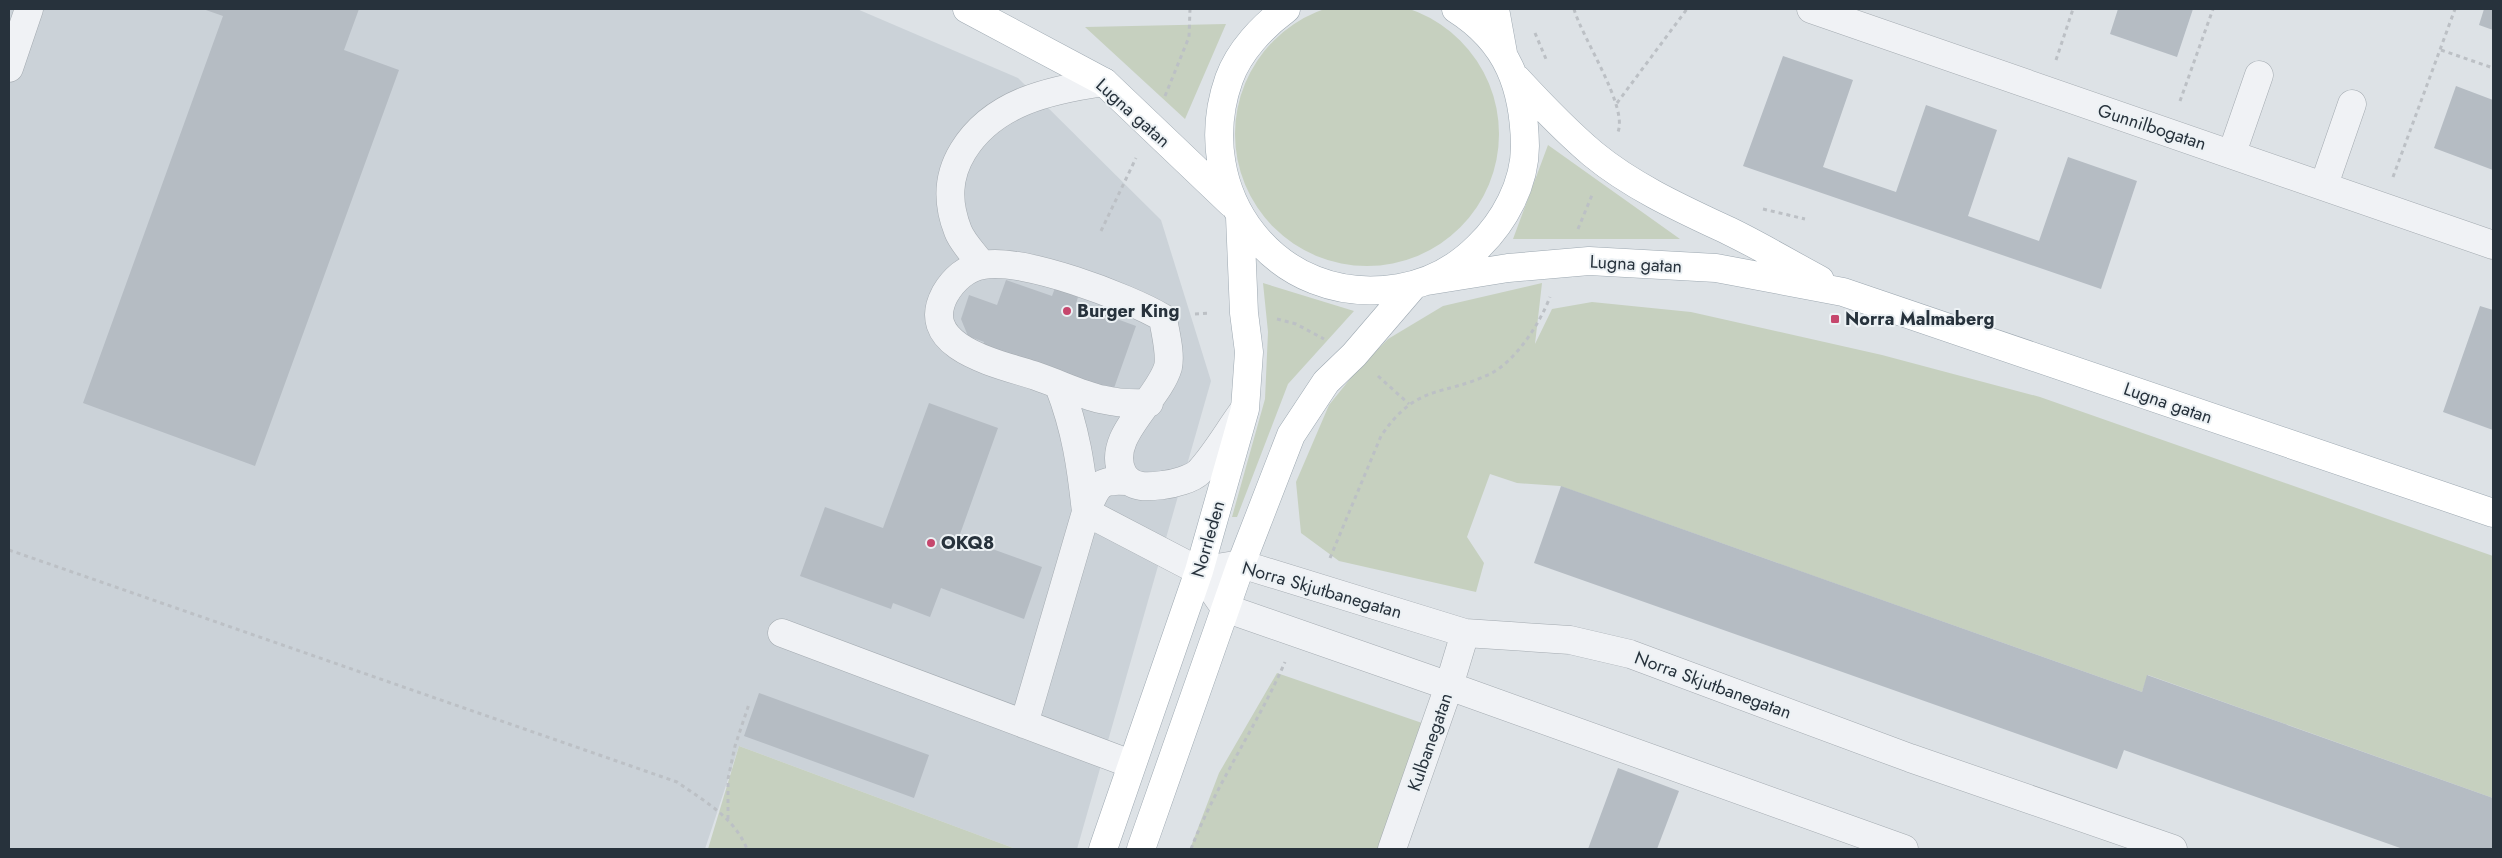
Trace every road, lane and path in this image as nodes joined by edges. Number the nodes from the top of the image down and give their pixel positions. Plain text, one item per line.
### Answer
1 (29, 9) edge
2 (967, 9) edge
3 (1286, 9) edge
4 (1456, 9) edge
5 (1495, 9) edge
6 (1574, 9) edge
7 (1687, 9) edge
8 (1811, 9) edge
9 (2073, 9) edge
10 (2214, 9) edge
11 (2455, 9) edge
12 (1534, 31) dead end
13 (2440, 50) junction
14 (1548, 62) dead end
15 (1509, 65) junction
16 (9, 68) edge
17 (2493, 68) edge
18 (2259, 75) dead end
19 (1104, 82) junction
20 (2045, 91) junction
21 (2352, 104) dead end
22 (2169, 132) junction
23 (2232, 154) junction
24 (1605, 163) junction
25 (2324, 185) junction
26 (2382, 206) junction
27 (1757, 208) dead end
28 (1237, 211) junction
29 (1805, 219) dead end
30 (2493, 245) edge
31 (1564, 263) junction
32 (982, 265) junction
33 (1420, 283) junction
34 (1843, 292) junction
35 (1244, 312) junction
36 (1163, 318) junction
37 (1354, 355) junction
38 (1059, 386) junction
39 (1148, 403) junction
40 (1409, 404) junction
41 (1245, 409) junction
42 (1127, 481) junction
43 (1086, 512) junction
44 (2493, 513) edge
45 (9, 550) edge
46 (1241, 564) junction
47 (1199, 571) junction
48 (1318, 587) junction
49 (1225, 608) junction
50 (782, 633) dead end
51 (1465, 633) junction
52 (1297, 634) junction
53 (1449, 686) junction
54 (749, 704) dead end
55 (1024, 724) junction
56 (1132, 764) junction
57 (728, 819) junction
58 (746, 849) edge
59 (1103, 849) edge
60 (1142, 849) edge
61 (1191, 849) edge
62 (1392, 849) edge
63 (1904, 849) edge
64 (2173, 849) edge

1 - 16 street
2 - 19 main road, Lugna gatan
3 - 28 main road
4 - 15 main road, Lugna gatan
5 - 15 main road
6 - 7 path
8 - 20 street, Gunnilbogatan
9 - 20 path
10 - 22 path
11 - 13 path
12 - 14 path
13 - 17 path
13 - 26 path
15 - 24 main road, Lugna gatan
15 - 33 main road
18 - 23 street
19 - 28 main road, Lugna gatan
19 - 32 street
20 - 22 street, Gunnilbogatan
21 - 25 street
22 - 23 street, Gunnilbogatan
23 - 25 street, Gunnilbogatan
24 - 31 path
24 - 34 main road, Lugna gatan
25 - 26 street, Gunnilbogatan
26 - 30 street, Gunnilbogatan
27 - 29 path
28 - 33 main road, Lugna gatan
28 - 35 main road, Norrleden
31 - 33 main road, Lugna gatan
31 - 34 main road, Lugna gatan
31 - 40 path
32 - 36 street
32 - 38 street
33 - 37 main road, Norrleden
34 - 44 main road, Lugna gatan
35 - 36 path
35 - 37 path
35 - 41 main road, Norrleden
36 - 39 street
37 - 40 path
37 - 46 main road, Norrleden
38 - 39 street
38 - 43 street
39 - 42 street
40 - 48 path
41 - 42 street
41 - 47 main road, Norrleden
42 - 43 street
43 - 47 street
43 - 55 street
45 - 57 path
46 - 47 street, Norra Skjutbanegatan
46 - 48 street, Norra Skjutbanegatan
46 - 49 main road, Norrleden
47 - 49 street
47 - 56 main road, Norrleden
48 - 51 street, Norra Skjutbanegatan
49 - 52 street
49 - 60 main road, Norrleden
50 - 55 street
51 - 53 street, Kulbanegatan
51 - 64 street, Norra Skjutbanegatan
52 - 53 street
52 - 61 path
53 - 62 street, Kulbanegatan
53 - 63 street
54 - 57 path
55 - 56 street
56 - 59 main road, Norrleden
57 - 58 path

